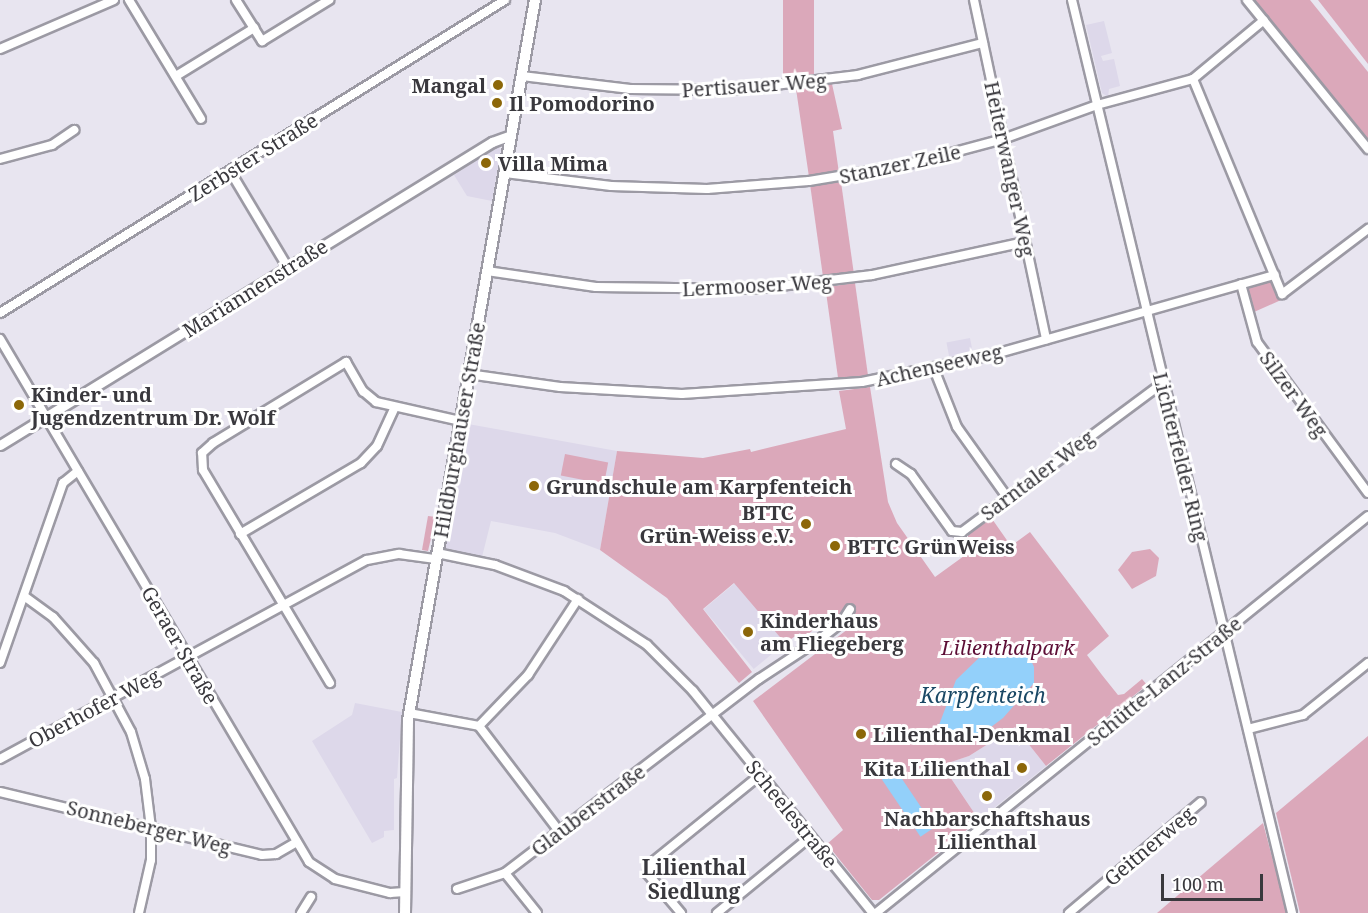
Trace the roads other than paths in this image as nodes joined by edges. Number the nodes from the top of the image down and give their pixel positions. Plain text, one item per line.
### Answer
1 (114, 0) edge
2 (129, 0) edge
3 (236, 0) edge
4 (329, 0) edge
5 (505, 0) edge
6 (535, 0) edge
7 (974, 0) edge
8 (1072, 0) edge
9 (1247, 0) edge
10 (1264, 20) junction
11 (254, 28) junction
12 (983, 43) junction
13 (0, 49) edge
14 (176, 76) junction
15 (522, 76) junction
16 (1193, 79) junction
17 (1097, 105) junction
18 (201, 118) dead end
19 (74, 130) dead end
20 (511, 135) junction
21 (1003, 139) junction
22 (1368, 149) edge
23 (0, 159) edge
24 (230, 171) junction
25 (505, 173) junction
26 (1368, 229) edge
27 (1024, 242) junction
28 (288, 268) junction
29 (487, 271) junction
30 (1275, 275) junction
31 (1241, 284) junction
32 (1146, 311) junction
33 (0, 313) edge
34 (0, 339) edge
35 (1046, 339) junction
36 (934, 369) junction
37 (468, 374) junction
38 (1164, 382) junction
39 (394, 409) junction
40 (46, 418) junction
41 (460, 421) junction
42 (0, 445) edge
43 (896, 464) dead end
44 (78, 471) junction
45 (1368, 493) edge
46 (1007, 497) junction
47 (1368, 516) edge
48 (240, 534) junction
49 (437, 556) junction
50 (24, 596) junction
51 (578, 599) junction
52 (283, 607) junction
53 (850, 609) dead end
54 (1224, 633) junction
55 (187, 658) junction
56 (0, 661) edge
57 (1368, 663) edge
58 (330, 683) dead end
59 (115, 697) junction
60 (409, 713) junction
61 (712, 715) junction
62 (479, 726) junction
63 (1248, 729) junction
64 (0, 759) edge
65 (760, 775) junction
66 (0, 792) edge
67 (1201, 802) dead end
68 (151, 828) junction
69 (559, 831) junction
70 (810, 837) junction
71 (297, 842) junction
72 (505, 873) junction
73 (457, 889) dead end
74 (405, 892) junction
75 (311, 897) dead end
76 (678, 912) edge
77 (139, 913) edge
78 (301, 913) edge
79 (405, 913) edge
80 (537, 913) edge
81 (717, 913) edge
82 (875, 913) edge
83 (1069, 913) edge
84 (1292, 913) edge

1 - 13 street
2 - 14 street
3 - 11 street
4 - 11 street
5 - 24 street, Zerbster Straße
6 - 15 main road, Hildburghauser Straße
7 - 12 street, Heiterwanger Weg
8 - 17 street, Lichterfelder Ring
9 - 10 street
10 - 16 street, Stanzer Zeile
10 - 22 street
11 - 14 street
12 - 15 street, Pertisauer Weg
12 - 21 street, Heiterwanger Weg
14 - 18 street
15 - 20 main road, Hildburghauser Straße
16 - 17 street, Stanzer Zeile
16 - 30 street
17 - 21 street, Stanzer Zeile
17 - 32 street, Lichterfelder Ring
19 - 23 street
20 - 25 main road, Hildburghauser Straße
20 - 28 street, Mariannenstraße
21 - 25 street, Stanzer Zeile
21 - 27 street, Heiterwanger Weg
24 - 28 street
24 - 33 street, Zerbster Straße
25 - 29 main road, Hildburghauser Straße
26 - 30 street
27 - 29 street, Lermooser Weg
27 - 35 street, Heiterwanger Weg
28 - 40 street, Mariannenstraße
29 - 37 main road, Hildburghauser Straße
30 - 31 street, Achenseeweg
31 - 32 street, Achenseeweg
31 - 45 street, Silzer Weg
32 - 35 street, Achenseeweg
32 - 38 street, Lichterfelder Ring
34 - 40 street, Geraer Straße
35 - 36 street, Achenseeweg
36 - 37 street, Achenseeweg
36 - 46 street
37 - 41 main road, Hildburghauser Straße
38 - 46 street, Sarntaler Weg
38 - 54 street, Lichterfelder Ring
39 - 41 street
39 - 48 street
39 - 48 street
40 - 42 street, Mariannenstraße
40 - 44 street, Geraer Straße
41 - 49 main road, Hildburghauser Straße
43 - 46 street, Sarntaler Weg
44 - 50 street
44 - 55 street, Geraer Straße
47 - 54 street, Schütte-Lanz-Straße
48 - 52 street
49 - 51 street, Scheelestraße
49 - 52 street, Oberhofer Weg
49 - 60 main road, Hildburghauser Straße
50 - 56 street
50 - 59 street
51 - 61 street, Scheelestraße
51 - 62 street
52 - 55 street, Oberhofer Weg
52 - 58 street
53 - 61 street
54 - 63 street, Lichterfelder Ring
54 - 82 street, Schütte-Lanz-Straße
55 - 59 street, Oberhofer Weg
55 - 71 street, Geraer Straße
57 - 63 street
59 - 64 street, Oberhofer Weg
59 - 68 street
60 - 62 street
60 - 74 main road, Hildburghauser Straße
61 - 65 street, Scheelestraße
61 - 69 street, Glauberstraße
62 - 69 street
63 - 84 street, Lichterfelder Ring
65 - 70 street, Scheelestraße
65 - 76 street
66 - 68 street, Sonneberger Weg
67 - 83 street, Geitnerweg
68 - 71 street, Sonneberger Weg
68 - 77 street
69 - 72 street, Glauberstraße
70 - 81 street
70 - 82 street, Scheelestraße
71 - 74 street, Geraer Straße
72 - 73 street, Glauberstraße
72 - 80 street
74 - 79 main road, Hildburghauser Straße
75 - 78 street

